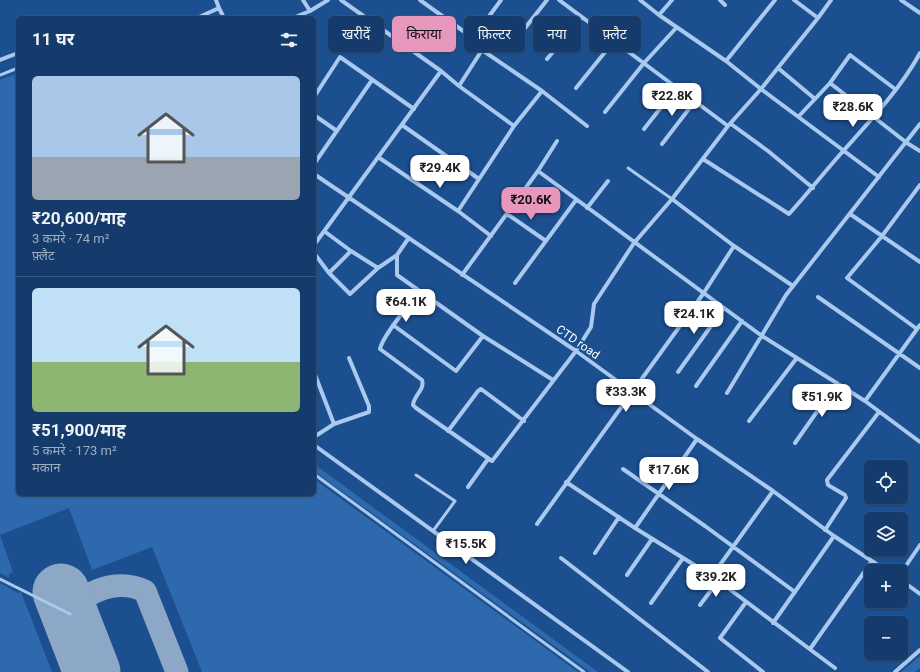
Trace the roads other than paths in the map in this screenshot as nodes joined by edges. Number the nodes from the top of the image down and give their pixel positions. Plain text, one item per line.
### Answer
1 (222, 0) edge
2 (303, 0) edge
3 (328, 0) edge
4 (341, 0) edge
5 (420, 0) edge
6 (501, 0) edge
7 (547, 0) edge
8 (559, 0) edge
9 (640, 0) edge
10 (672, 0) edge
11 (720, 0) edge
12 (775, 0) edge
13 (794, 0) edge
14 (831, 0) edge
15 (901, 0) edge
16 (217, 1) edge
17 (725, 4) dead end
18 (219, 8) junction
19 (310, 11) junction
20 (920, 13) edge
21 (201, 16) edge
22 (223, 16) edge
23 (297, 16) edge
24 (489, 16) edge
25 (659, 16) junction
26 (582, 17) junction
27 (818, 18) junction
28 (589, 22) edge
29 (676, 27) junction
30 (525, 28) edge
31 (464, 32) edge
32 (481, 52) edge
33 (485, 52) edge
34 (605, 52) edge
35 (629, 52) edge
36 (920, 53) edge
37 (16, 54) edge
38 (0, 60) edge
39 (547, 60) dead end
40 (726, 61) junction
41 (644, 63) junction
42 (778, 68) junction
43 (16, 69) edge
44 (441, 71) junction
45 (0, 75) edge
46 (372, 80) junction
47 (830, 83) junction
48 (459, 86) junction
49 (677, 87) junction
50 (576, 88) dead end
51 (761, 89) junction
52 (895, 89) junction
53 (542, 91) junction
54 (316, 94) edge
55 (815, 99) junction
56 (695, 100) junction
57 (414, 109) junction
58 (605, 112) dead end
59 (316, 116) edge
60 (799, 116) junction
61 (874, 118) junction
62 (920, 124) edge
63 (402, 125) junction
64 (730, 125) junction
65 (514, 126) junction
66 (587, 126) dead end
67 (644, 129) dead end
68 (337, 131) junction
69 (557, 141) dead end
70 (906, 143) junction
71 (662, 144) dead end
72 (844, 150) junction
73 (920, 152) edge
74 (378, 157) junction
75 (703, 159) junction
76 (316, 161) edge
77 (628, 168) dead end
78 (538, 171) junction
79 (316, 175) edge
80 (879, 177) junction
81 (479, 179) junction
82 (608, 181) dead end
83 (920, 185) edge
84 (813, 188) junction
85 (348, 198) junction
86 (576, 200) junction
87 (672, 200) junction
88 (588, 208) junction
89 (458, 211) junction
90 (507, 214) junction
91 (850, 214) junction
92 (324, 231) junction
93 (491, 236) junction
94 (882, 236) junction
95 (408, 239) junction
96 (546, 241) junction
97 (316, 242) edge
98 (634, 243) junction
99 (734, 246) junction
100 (351, 251) junction
101 (397, 255) junction
102 (316, 256) edge
103 (920, 262) edge
104 (378, 268) junction
105 (329, 273) junction
106 (462, 275) junction
107 (514, 283) dead end
108 (793, 286) junction
109 (420, 292) junction
110 (703, 294) junction
111 (818, 297) dead end
112 (724, 308) junction
113 (742, 321) junction
114 (394, 325) junction
115 (919, 327) edge
116 (483, 336) junction
117 (762, 336) junction
118 (576, 351) junction
119 (900, 353) junction
120 (349, 358) dead end
121 (796, 359) junction
122 (920, 368) edge
123 (678, 372) dead end
124 (316, 377) edge
125 (553, 380) junction
126 (837, 383) junction
127 (696, 386) dead end
128 (631, 392) junction
129 (727, 393) dead end
130 (864, 401) junction
131 (879, 412) junction
132 (524, 421) junction
133 (749, 421) dead end
134 (334, 424) junction
135 (448, 431) junction
136 (316, 436) edge
137 (697, 439) junction
138 (920, 442) edge
139 (795, 443) dead end
140 (316, 446) edge
141 (488, 459) junction
142 (623, 469) dead end
143 (316, 475) edge
144 (416, 475) dead end
145 (566, 482) junction
146 (468, 487) dead end
147 (773, 491) junction
148 (659, 494) junction
149 (619, 517) junction
150 (537, 524) dead end
151 (635, 528) junction
152 (826, 530) junction
153 (433, 531) junction
154 (834, 536) junction
155 (652, 539) junction
156 (920, 545) edge
157 (733, 547) junction
158 (595, 553) dead end
159 (561, 558) dead end
160 (683, 558) junction
161 (872, 561) junction
162 (876, 564) edge
163 (907, 564) edge
164 (627, 575) dead end
165 (712, 576) junction
166 (0, 579) edge
167 (718, 581) junction
168 (908, 585) edge
169 (795, 592) junction
170 (920, 594) edge
171 (746, 602) junction
172 (651, 603) dead end
173 (700, 605) dead end
174 (70, 614) dead end
175 (773, 623) junction
176 (810, 649) junction
177 (920, 650) edge
178 (835, 668) dead end
179 (584, 672) edge
180 (628, 672) edge
181 (708, 672) edge
182 (764, 672) edge
183 (895, 672) edge

1 - 16 street
2 - 19 street
3 - 19 street
4 - 44 street
5 - 31 street
6 - 24 street
7 - 30 street
8 - 26 street
9 - 25 street
10 - 25 street
11 - 17 street
12 - 40 street
13 - 27 street
14 - 27 street
15 - 20 street
16 - 18 street
18 - 21 street
18 - 22 street
19 - 23 street
25 - 29 street
26 - 28 street
26 - 39 street
27 - 42 street
29 - 40 street
29 - 41 street
32 - 48 street
33 - 53 street
34 - 50 street
35 - 41 street
36 - 52 street
37 - 38 street
40 - 51 street
41 - 49 street
41 - 58 street
42 - 51 street
42 - 55 street
43 - 45 lane
44 - 48 street
44 - 57 street
46 - 54 street
46 - 57 street
46 - 68 street
47 - 52 street
47 - 55 street
47 - 61 street
48 - 65 street
49 - 56 street
49 - 67 street
51 - 60 street
51 - 64 street
52 - 61 street
53 - 65 street
53 - 66 street
55 - 60 street
56 - 64 street
56 - 71 street
57 - 63 street
59 - 68 street
60 - 72 street
61 - 70 street
61 - 72 street
62 - 70 street
63 - 74 street
63 - 81 street
64 - 75 street
64 - 84 street
65 - 81 street
68 - 76 street
69 - 78 street
70 - 73 street
70 - 80 street
72 - 80 street
72 - 84 street
74 - 85 street
74 - 89 street
75 - 84 street
75 - 87 street
77 - 87 lane
78 - 86 street
78 - 90 street
79 - 85 street, CTD road
80 - 91 street
81 - 89 street
82 - 88 street
83 - 94 street
85 - 92 street
85 - 95 street, CTD road
86 - 88 street
86 - 96 street
87 - 98 street
87 - 99 street
88 - 98 street
89 - 93 street
90 - 93 street
90 - 96 street
91 - 94 street
91 - 108 street
92 - 97 street
92 - 100 street
93 - 106 street
94 - 103 street
94 - 115 street
95 - 101 street
95 - 106 street, CTD road
96 - 107 street
98 - 110 street
98 - 118 street
99 - 108 street
99 - 110 street
100 - 104 street
100 - 105 street
101 - 104 street
101 - 109 street
102 - 105 street
104 - 105 street
106 - 118 street, CTD road
108 - 117 street
109 - 114 street
109 - 116 street
110 - 112 street
110 - 128 street
111 - 119 street
112 - 113 street
112 - 123 street
113 - 117 street
113 - 127 street
114 - 116 street
114 - 135 street
115 - 119 street
116 - 125 street
117 - 121 street
117 - 129 street
118 - 125 street
118 - 128 street, CTD road
119 - 122 street
119 - 130 street
120 - 134 street
121 - 126 street
121 - 133 street
124 - 134 street
125 - 132 street
126 - 130 street
126 - 139 street
128 - 137 street, CTD road
128 - 145 street
130 - 131 street
131 - 138 street
131 - 152 street
132 - 135 street
132 - 141 street
134 - 136 street
135 - 141 street
137 - 147 street, CTD road
137 - 148 street
140 - 153 street
141 - 146 street
142 - 148 street
143 - 179 lane
144 - 153 lane
145 - 149 street
145 - 150 street
147 - 152 street, CTD road
147 - 157 street
148 - 151 street
148 - 157 street
149 - 151 street
149 - 158 street
151 - 155 street
152 - 154 street, CTD road
153 - 180 street
154 - 161 street, CTD road
154 - 169 street
155 - 160 street
155 - 164 street
156 - 163 street
157 - 165 street
157 - 169 street
159 - 181 street
160 - 165 street
160 - 172 street
161 - 162 street, CTD road
161 - 176 street
165 - 167 street
166 - 174 lane
167 - 171 street
167 - 173 street
168 - 170 street
169 - 175 street
171 - 175 street
171 - 182 street
175 - 176 street
176 - 178 street
177 - 183 street

